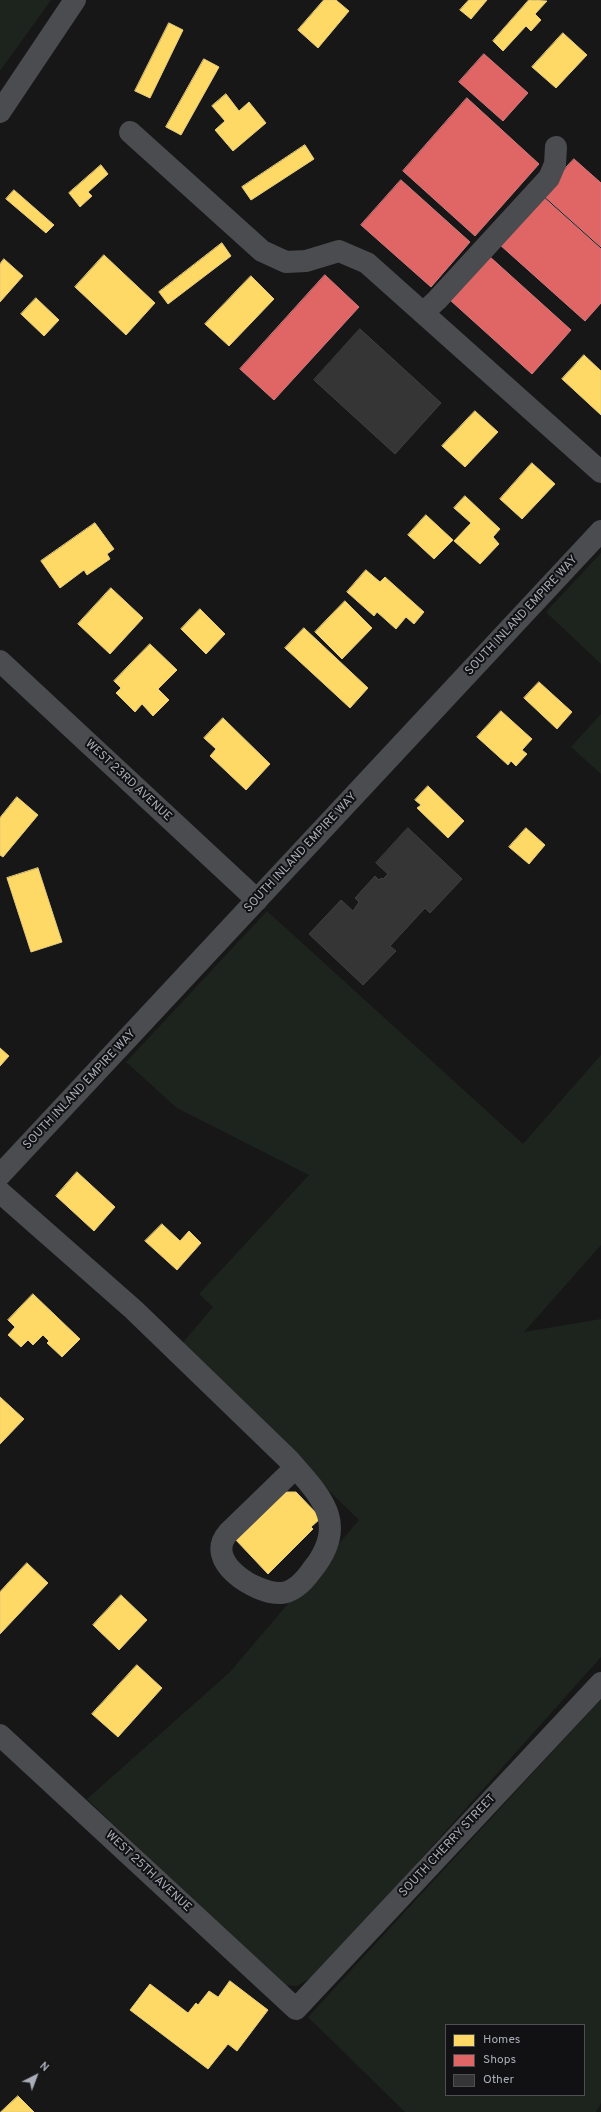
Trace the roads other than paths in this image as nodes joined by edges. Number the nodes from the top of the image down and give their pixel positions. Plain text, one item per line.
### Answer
1 (75, 0) edge
2 (0, 112) edge
3 (130, 132) dead end
4 (556, 148) dead end
5 (423, 313) junction
6 (601, 472) edge
7 (601, 531) edge
8 (0, 661) edge
9 (257, 900) junction
10 (0, 1175) edge
11 (0, 1192) edge
12 (296, 1468) junction
13 (601, 1684) edge
14 (0, 1735) edge
15 (296, 2009) joint

1 - 2 street
3 - 5 street
4 - 5 street
5 - 6 street
7 - 9 street, SOUTH INLAND EMPIRE WAY
8 - 9 street, WEST 23RD AVENUE
9 - 10 street, SOUTH INLAND EMPIRE WAY
11 - 12 street
12 - 12 street
13 - 15 street, SOUTH CHERRY STREET
14 - 15 street, WEST 25TH AVENUE

